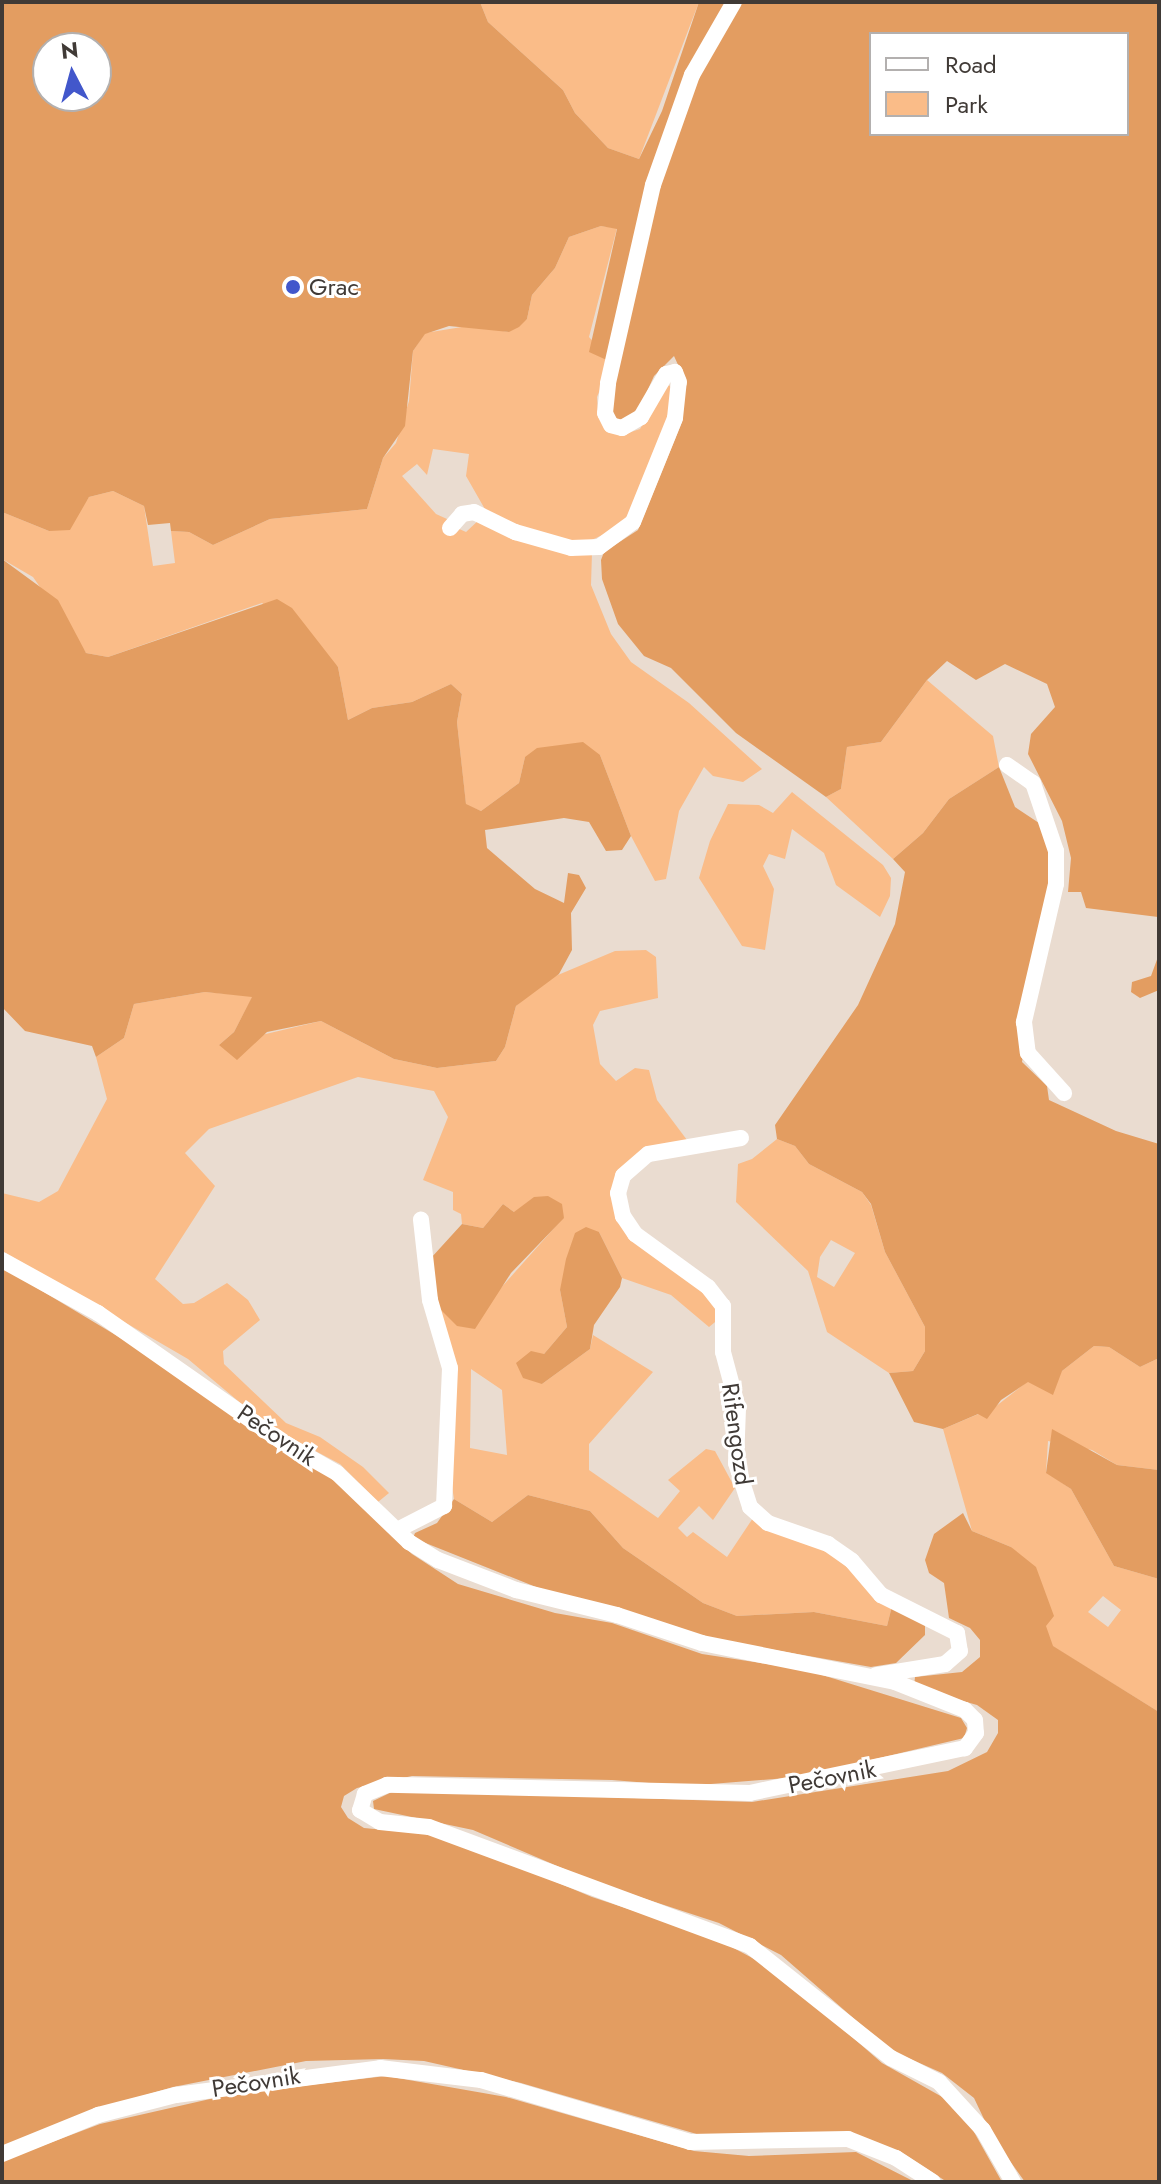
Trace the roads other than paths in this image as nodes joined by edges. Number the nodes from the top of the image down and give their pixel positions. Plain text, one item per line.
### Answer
1 (734, 2) edge
2 (450, 528) dead end
3 (1007, 765) dead end
4 (1064, 1093) dead end
5 (741, 1138) dead end
6 (421, 1220) dead end
7 (2, 1260) edge
8 (397, 1530) junction
9 (871, 1676) junction
10 (2, 2154) edge
11 (933, 2182) edge
12 (1013, 2182) edge

1 - 2 street
3 - 4 street
5 - 9 street, Rifengozd
6 - 8 street
7 - 8 street, Pečovnik
8 - 9 street, Pečovnik
9 - 12 street, Pečovnik
10 - 11 street, Pečovnik

